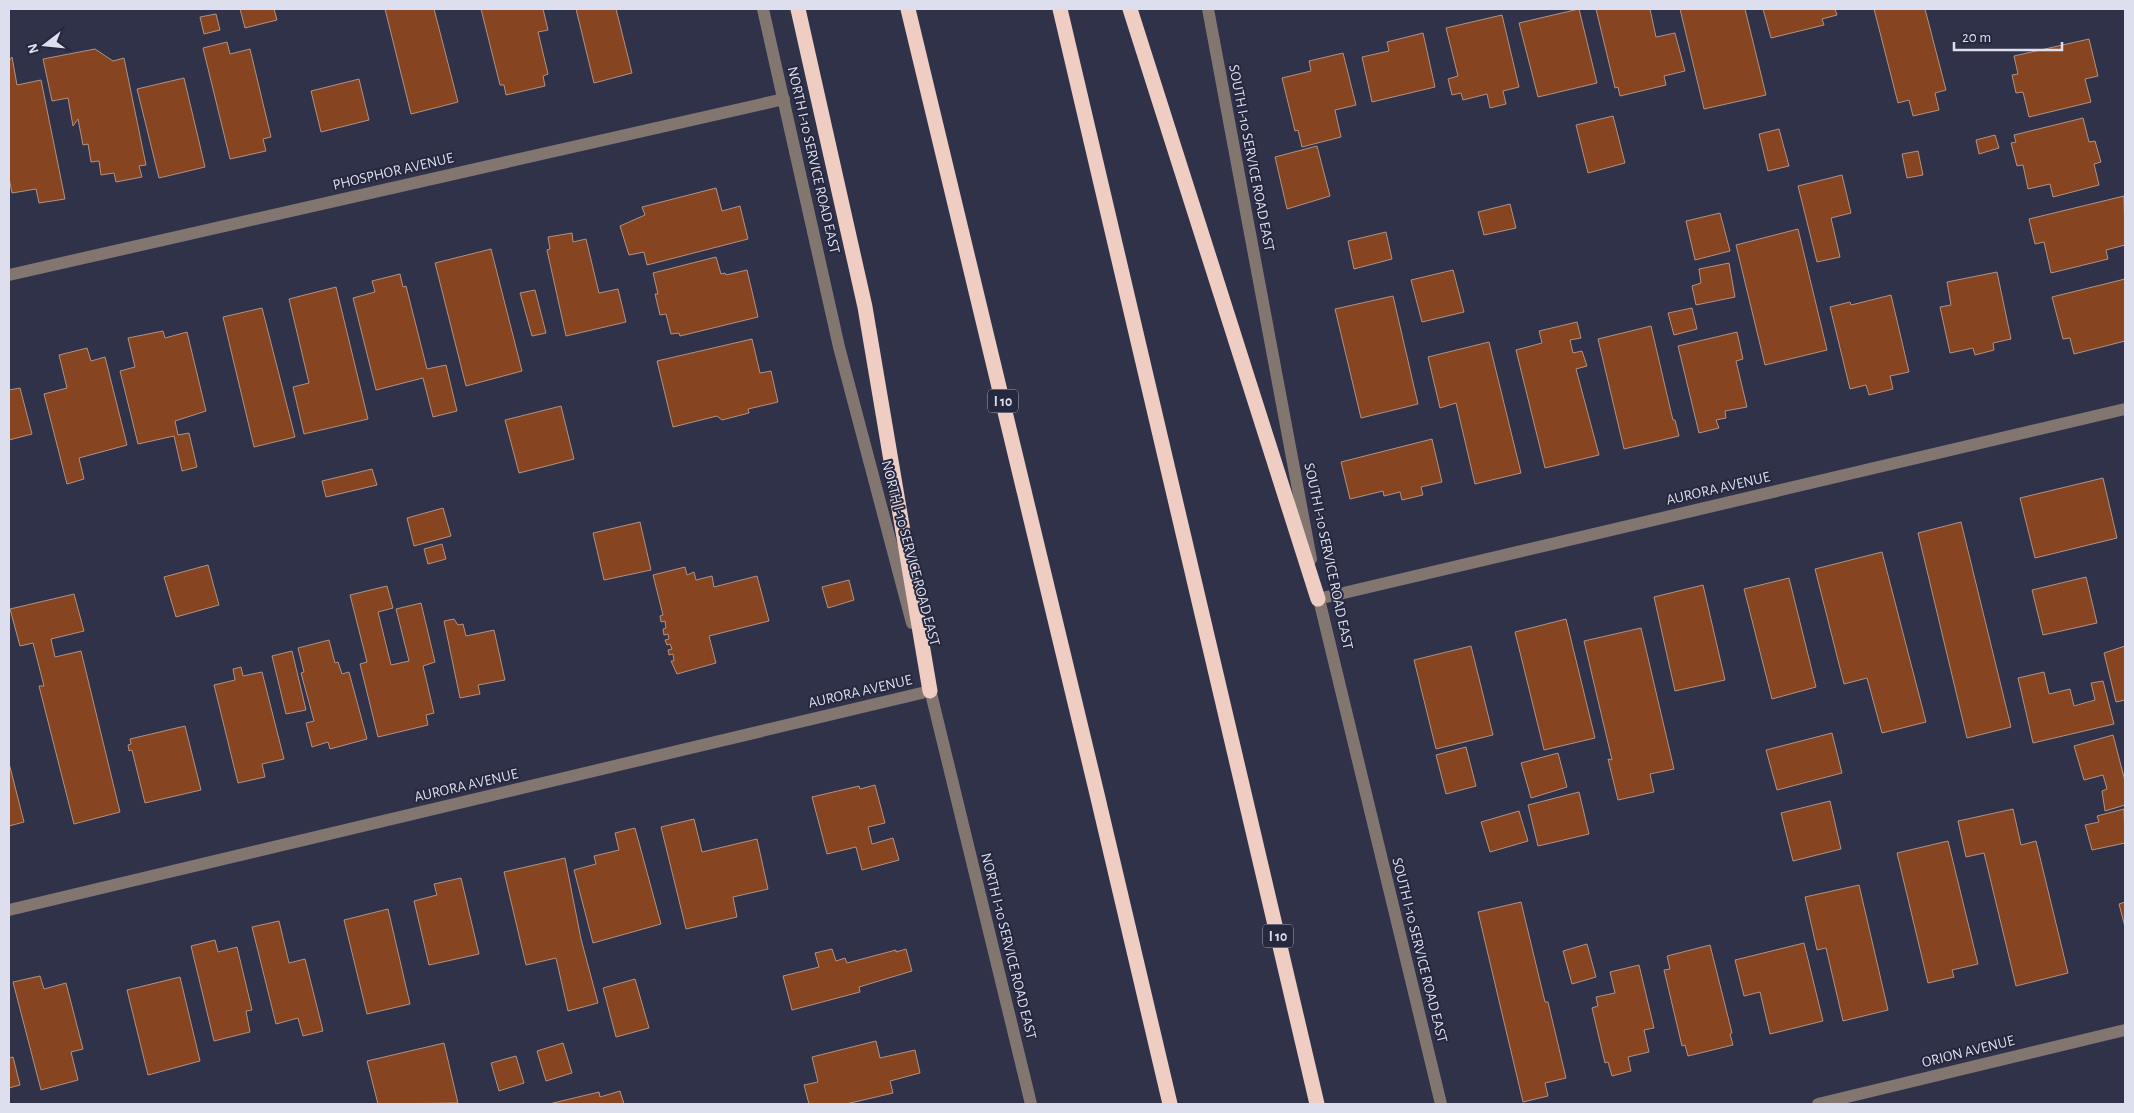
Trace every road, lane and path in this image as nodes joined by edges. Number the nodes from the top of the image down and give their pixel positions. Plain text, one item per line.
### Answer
1 (763, 9) edge
2 (798, 9) edge
3 (908, 9) edge
4 (1060, 9) edge
5 (1130, 9) edge
6 (1208, 9) edge
7 (784, 99) junction
8 (9, 275) edge
9 (2125, 409) edge
10 (1318, 599) junction
11 (930, 691) junction
12 (9, 910) edge
13 (2125, 1030) edge
14 (1031, 1104) edge
15 (1170, 1104) edge
16 (1317, 1104) edge
17 (1441, 1104) edge
18 (1818, 1104) edge

1 - 7 street, NORTH I-10 SERVICE ROAD EAST
2 - 11 highway
3 - 15 highway, I 10
4 - 16 highway, I 10
5 - 10 highway
6 - 10 street, SOUTH I-10 SERVICE ROAD EAST
7 - 8 street, PHOSPHOR AVENUE
7 - 11 street, NORTH I-10 SERVICE ROAD EAST
9 - 10 street, AURORA AVENUE
10 - 17 street, SOUTH I-10 SERVICE ROAD EAST
11 - 12 street, AURORA AVENUE
11 - 14 street, NORTH I-10 SERVICE ROAD EAST
13 - 18 street, ORION AVENUE

